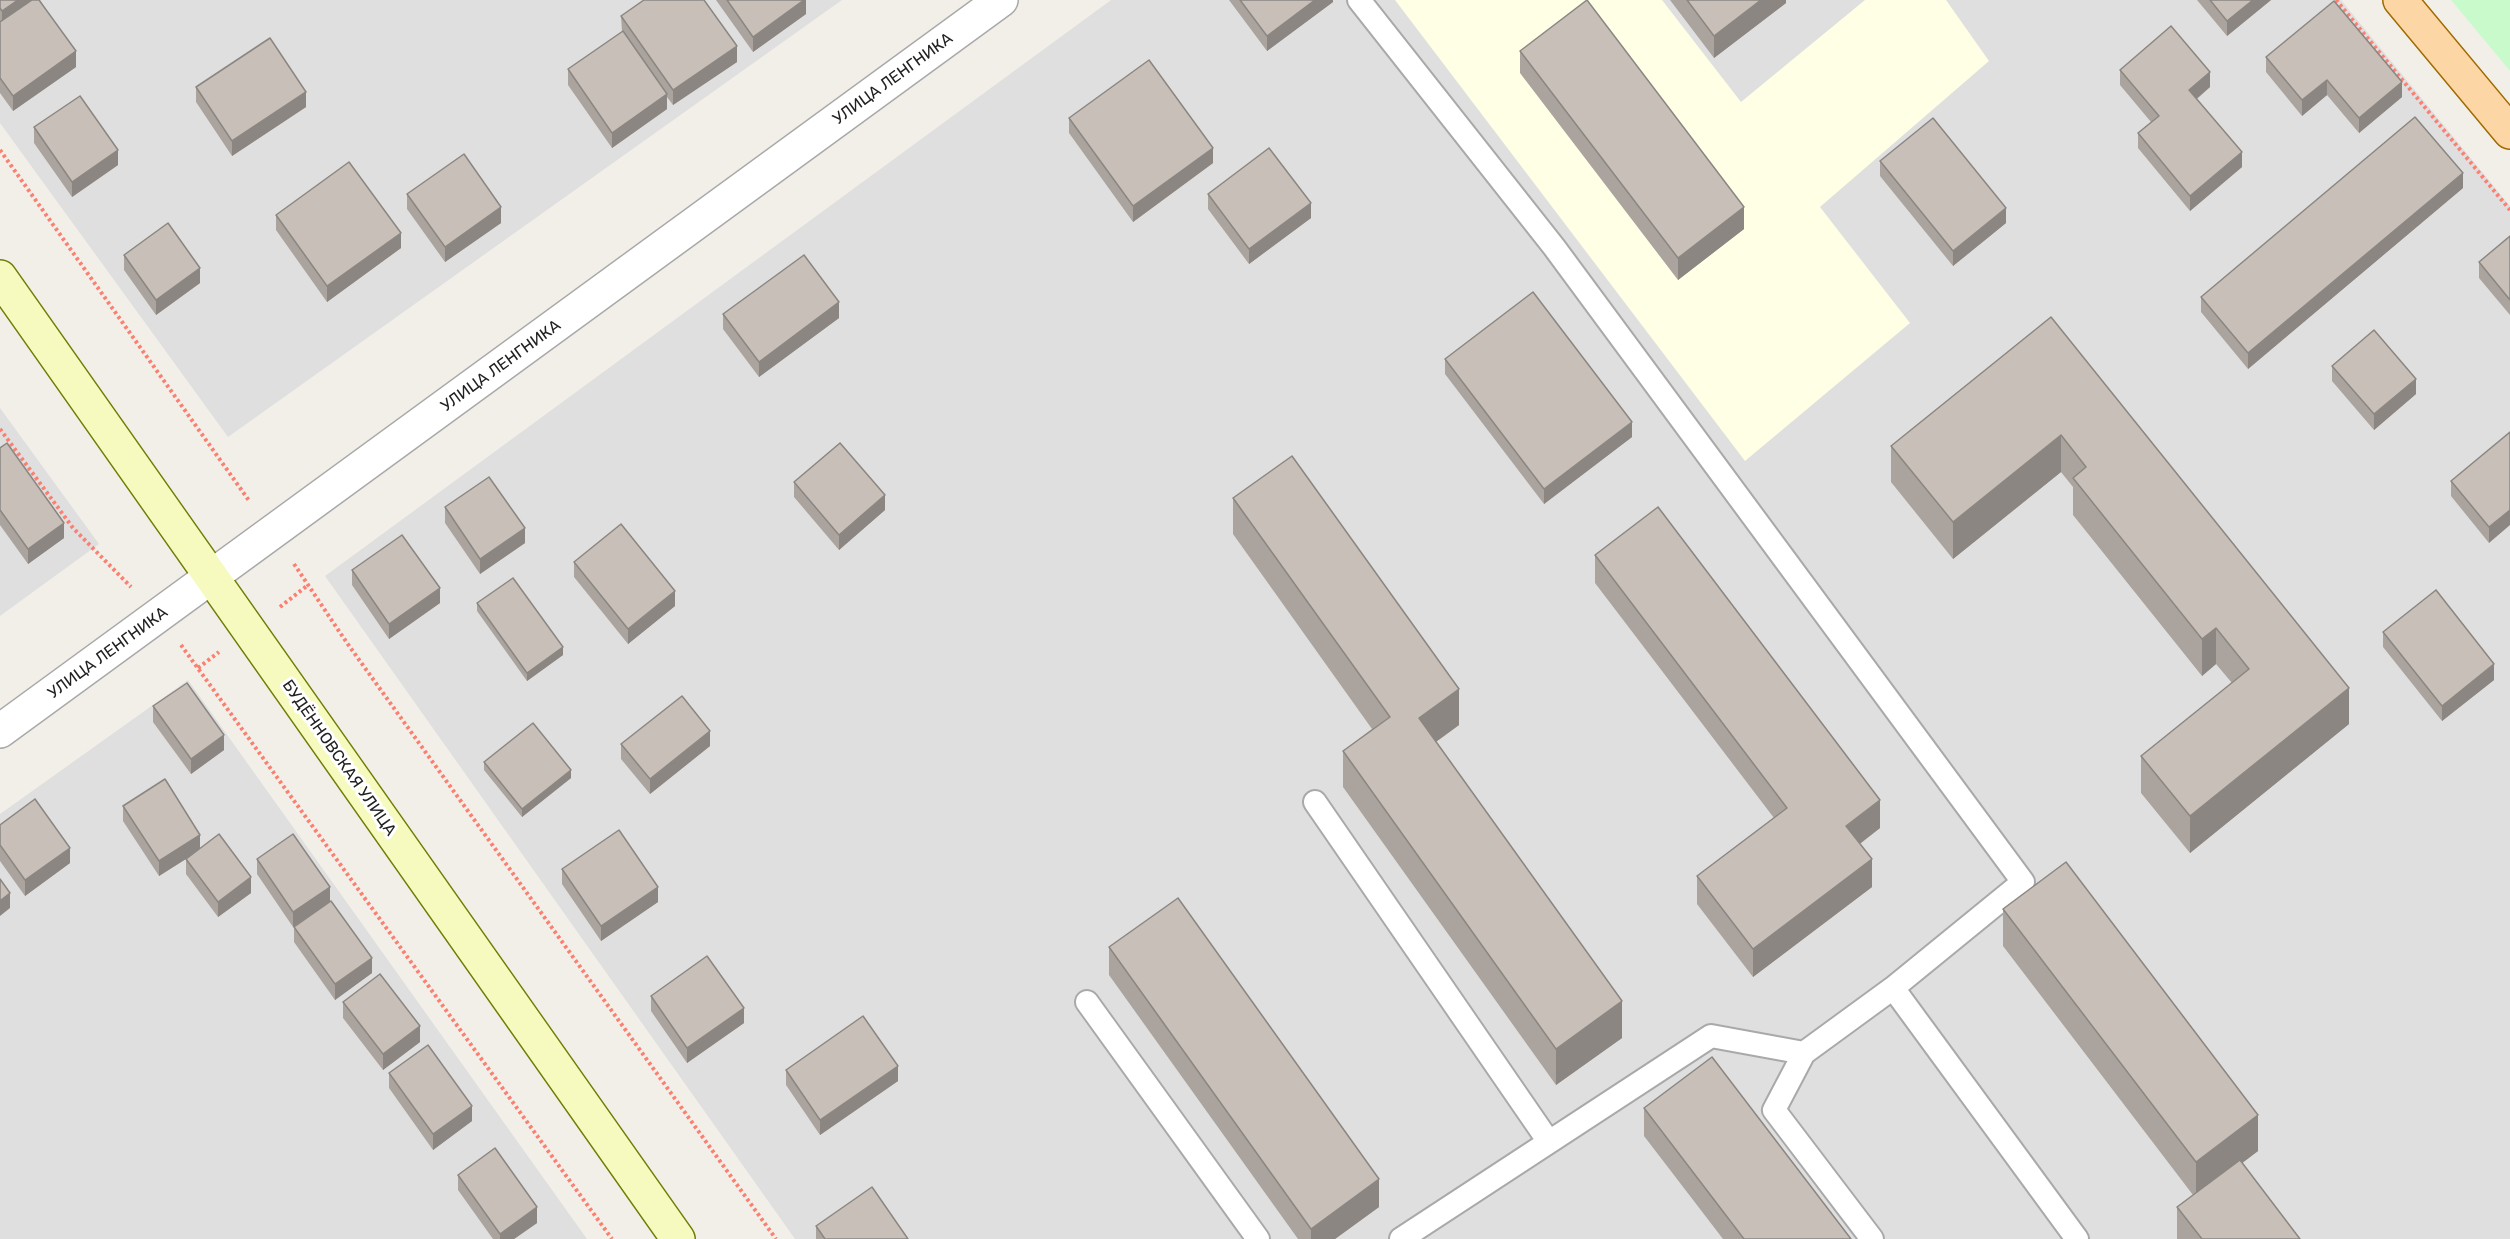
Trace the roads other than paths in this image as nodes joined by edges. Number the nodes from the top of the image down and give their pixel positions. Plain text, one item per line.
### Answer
1 (1002, 0) edge
2 (1359, 0) edge
3 (2400, 0) edge
4 (2510, 132) edge
5 (0, 278) edge
6 (212, 577) junction
7 (0, 732) edge
8 (1315, 802) dead end
9 (1893, 988) junction
10 (1087, 1002) dead end
11 (1804, 1053) junction
12 (1548, 1142) junction
13 (678, 1239) edge
14 (1258, 1239) edge
15 (1401, 1239) edge
16 (1872, 1239) edge
17 (2078, 1239) edge

1 - 6 street, УЛИЦА ЛЕНГНИКА
2 - 9 lane
3 - 4 main road
5 - 6 street, БУДЁННОВСКАЯ УЛИЦА
6 - 7 street, УЛИЦА ЛЕНГНИКА
6 - 13 street, БУДЁННОВСКАЯ УЛИЦА
8 - 12 lane
9 - 11 lane
9 - 17 lane
10 - 14 lane
11 - 12 lane
11 - 16 lane
12 - 15 lane

